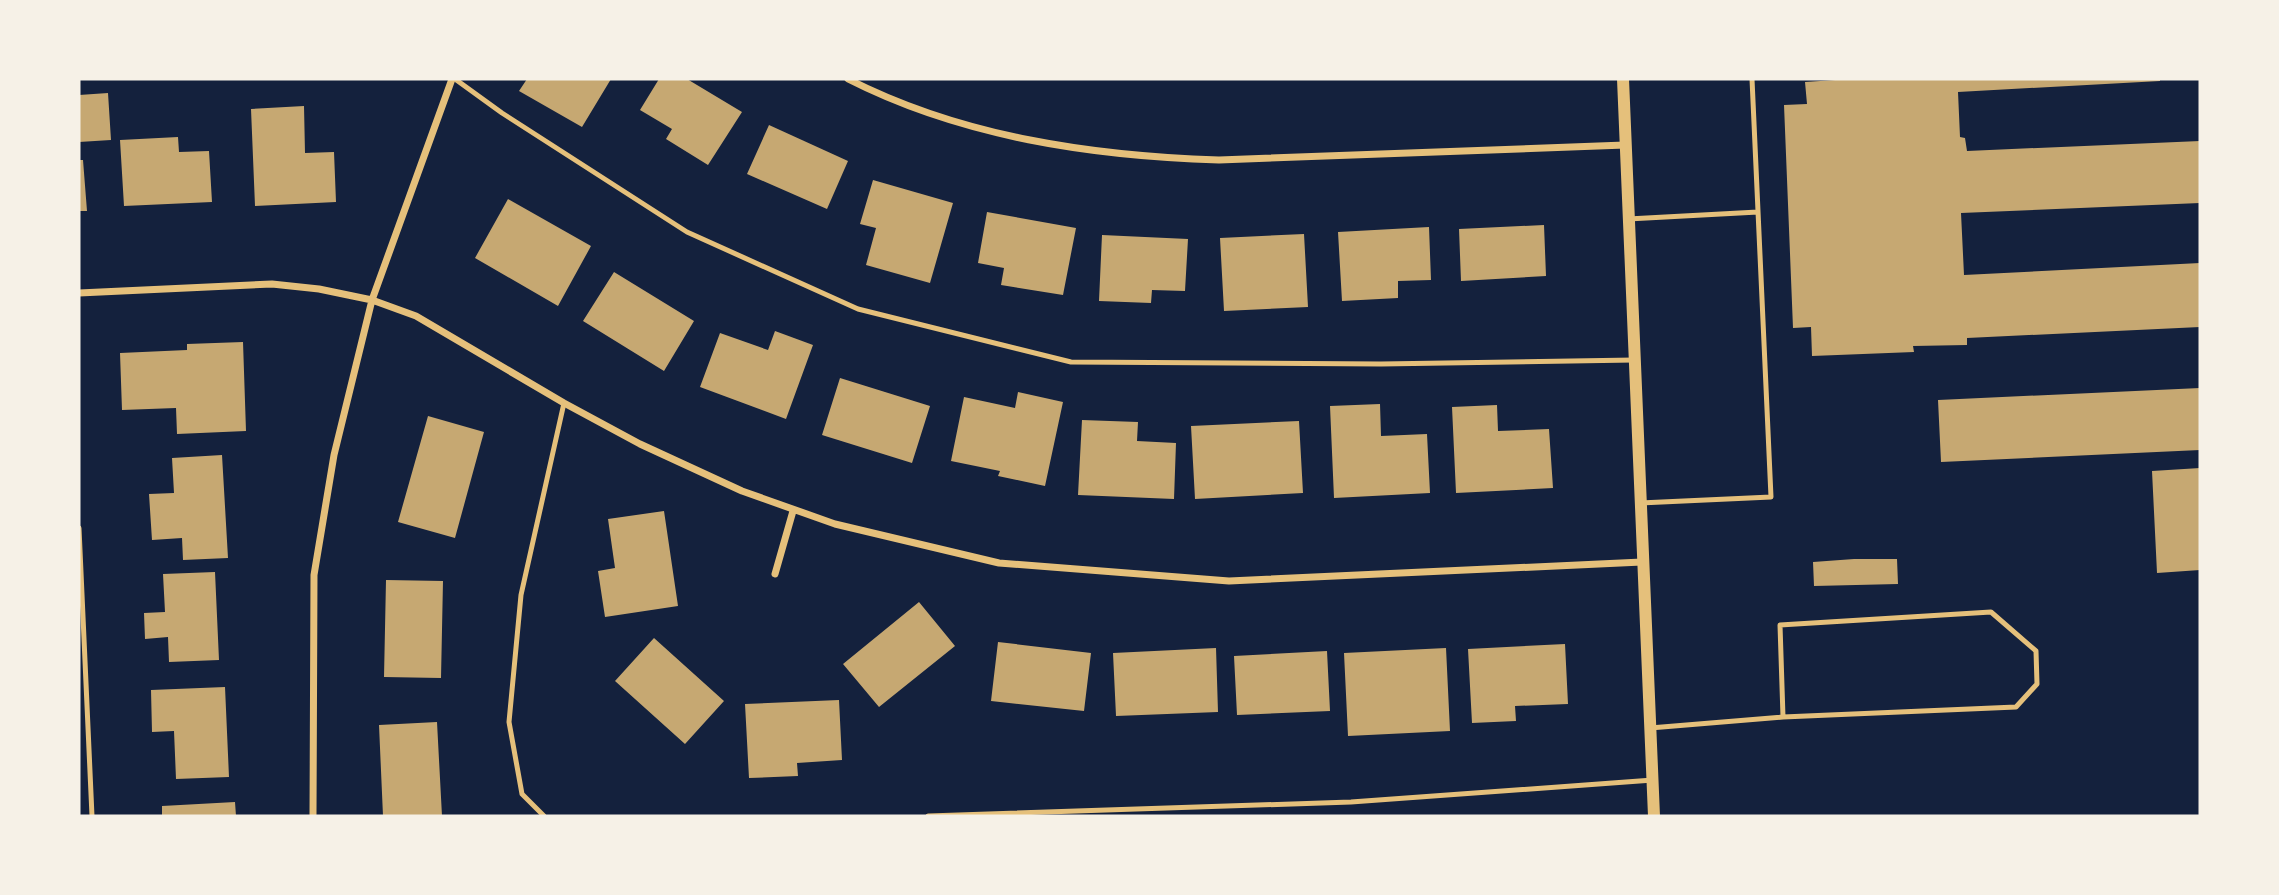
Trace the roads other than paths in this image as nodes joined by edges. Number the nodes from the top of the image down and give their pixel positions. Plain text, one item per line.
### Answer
1 (453, 79) edge
2 (848, 79) edge
3 (1623, 79) edge
4 (1752, 79) edge
5 (1625, 145) junction
6 (1758, 212) junction
7 (1628, 219) junction
8 (79, 293) edge
9 (372, 300) junction
10 (1634, 360) junction
11 (564, 403) junction
12 (1640, 503) junction
13 (793, 511) junction
14 (79, 528) edge
15 (1642, 562) junction
16 (775, 574) dead end
17 (1783, 717) junction
18 (1650, 728) junction
19 (1653, 780) junction
20 (92, 816) edge
21 (313, 816) edge
22 (544, 816) edge
23 (928, 816) edge
24 (1654, 816) edge

1 - 9 street
1 - 10 lane
2 - 5 street
3 - 5 street
4 - 6 lane
5 - 7 street
6 - 7 lane
6 - 12 lane
7 - 10 street
8 - 9 street
9 - 11 street
9 - 21 street
10 - 12 street
11 - 13 street
11 - 22 lane
12 - 15 street
13 - 15 street
13 - 16 street
14 - 20 lane
15 - 18 street
17 - 17 lane
17 - 18 lane
18 - 19 street
19 - 23 lane
19 - 24 street

